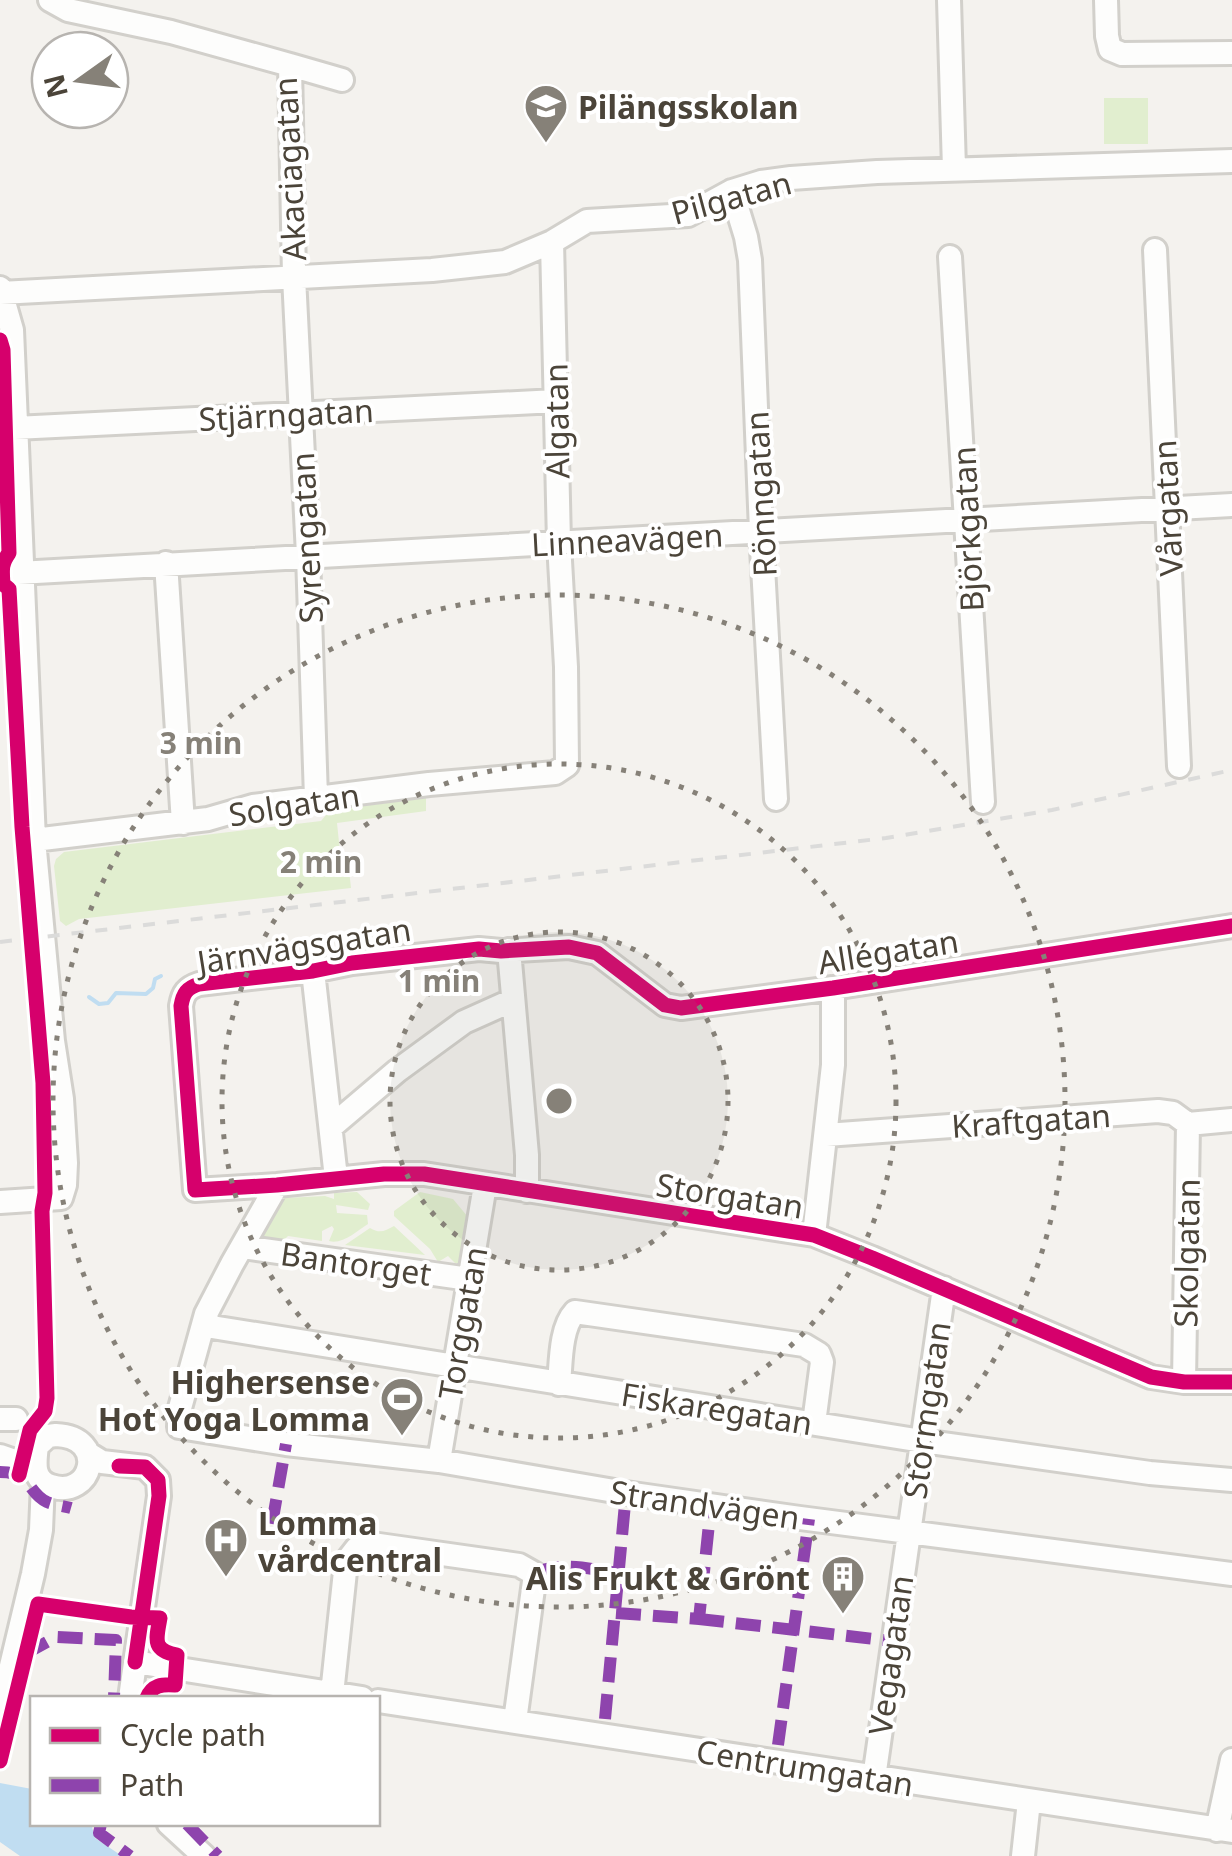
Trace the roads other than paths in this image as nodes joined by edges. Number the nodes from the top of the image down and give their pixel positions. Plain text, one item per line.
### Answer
1 (50, 0) edge
2 (949, 0) edge
3 (1106, 0) edge
4 (1232, 53) edge
5 (290, 65) junction
6 (342, 80) dead end
7 (1232, 162) edge
8 (954, 169) junction
9 (732, 191) junction
10 (552, 242) junction
11 (1155, 250) dead end
12 (950, 256) dead end
13 (294, 277) junction
14 (0, 291) edge
15 (556, 401) junction
16 (300, 413) junction
17 (15, 428) junction
18 (1232, 505) edge
19 (1167, 509) junction
20 (966, 520) junction
21 (761, 531) junction
22 (559, 542) junction
23 (308, 555) junction
24 (166, 563) junction
25 (11, 573) edge
26 (1179, 766) dead end
27 (554, 774) joint
28 (316, 798) junction
29 (776, 799) dead end
30 (983, 802) dead end
31 (183, 823) junction
32 (34, 840) junction
33 (1232, 926) edge
34 (570, 947) joint
35 (509, 950) junction
36 (313, 970) junction
37 (833, 988) junction
38 (513, 1000) junction
39 (1232, 1120) edge
40 (1188, 1124) junction
41 (331, 1127) junction
42 (826, 1135) junction
43 (336, 1178) junction
44 (276, 1185) junction
45 (486, 1185) junction
46 (195, 1190) joint
47 (528, 1191) junction
48 (0, 1202) edge
49 (814, 1236) junction
50 (243, 1247) junction
51 (470, 1280) junction
52 (944, 1288) junction
53 (206, 1320) junction
54 (455, 1365) junction
55 (1184, 1382) junction
56 (1232, 1382) edge
57 (558, 1384) junction
58 (814, 1423) junction
59 (922, 1441) junction
60 (37, 1446) junction
61 (0, 1448) edge
62 (0, 1456) edge
63 (439, 1462) junction
64 (81, 1472) junction
65 (40, 1478) junction
66 (1232, 1480) edge
67 (909, 1533) junction
68 (33, 1574) junction
69 (1232, 1574) edge
70 (8, 1645) edge
71 (136, 1662) junction
72 (332, 1694) junction
73 (130, 1696) edge
74 (347, 1696) edge
75 (380, 1701) edge
76 (0, 1712) edge
77 (515, 1721) junction
78 (1232, 1760) edge
79 (874, 1778) junction
80 (1029, 1801) junction
81 (172, 1826) edge
82 (1225, 1830) edge
83 (204, 1856) edge
84 (1022, 1856) edge

1 - 5 street, Akaciagatan
2 - 8 street
3 - 4 street
5 - 6 street
5 - 13 street, Akaciagatan
7 - 8 street, Pilgatan
8 - 9 street, Pilgatan
9 - 10 street, Pilgatan
9 - 21 street, Rönngatan
10 - 13 street, Pilgatan
10 - 15 street, Algatan
11 - 19 street, Vårgatan
12 - 20 street, Björkgatan
13 - 14 street, Pilgatan
13 - 16 street, Syrengatan
14 - 17 street
15 - 16 street, Stjärngatan
15 - 22 street, Algatan
16 - 17 street, Stjärngatan
16 - 23 street, Syrengatan
17 - 25 street
18 - 19 street, Linneavägen
19 - 20 street, Linneavägen
19 - 26 street, Vårgatan
20 - 21 street, Linneavägen
20 - 30 street, Björkgatan
21 - 22 street, Linneavägen
21 - 29 street, Rönngatan
22 - 23 street, Linneavägen
22 - 27 street, Algatan
23 - 24 street, Linneavägen
23 - 28 street, Syrengatan
24 - 25 street, Linneavägen
24 - 31 street
25 - 32 street
27 - 28 street, Solgatan
28 - 31 street, Solgatan
31 - 32 street, Solgatan
32 - 48 street
33 - 37 street, Allégatan
34 - 35 street, Järnvägsgatan
34 - 37 street, Allégatan
35 - 36 street, Järnvägsgatan
35 - 38 street
36 - 41 street
36 - 46 street, Järnvägsgatan
37 - 42 street
38 - 41 street
38 - 47 street
39 - 40 street, Kraftgatan
40 - 42 street, Kraftgatan
40 - 55 street, Skolgatan
41 - 43 street
42 - 49 street
43 - 44 street, Storgatan
43 - 45 street, Storgatan
44 - 46 street, Storgatan
44 - 50 street
45 - 47 street, Storgatan
45 - 51 street, Torggatan
47 - 49 street, Storgatan
49 - 52 street, Storgatan
50 - 51 street, Bantorget
50 - 53 street
51 - 54 street, Torggatan
52 - 55 street, Storgatan
52 - 59 street, Stormgatan
53 - 54 street, Fiskaregatan
53 - 63 street, Strandvägen
54 - 57 street, Fiskaregatan
54 - 63 street, Torggatan
55 - 56 street, Storgatan
57 - 58 street, Fiskaregatan
57 - 58 street
58 - 59 street, Fiskaregatan
59 - 66 street, Fiskaregatan
59 - 67 street, Stormgatan
60 - 61 street
60 - 64 street
60 - 65 street
62 - 65 street
63 - 67 street, Strandvägen
64 - 65 street
64 - 68 street
64 - 71 street
65 - 68 street
67 - 69 street, Strandvägen
67 - 79 street, Vegagatan
68 - 70 street
70 - 76 street
71 - 72 street
71 - 73 street
72 - 74 street
72 - 77 street
75 - 77 street, Centrumgatan
77 - 79 street, Centrumgatan
78 - 82 street
79 - 80 street, Centrumgatan
80 - 82 street, Centrumgatan
80 - 84 street
81 - 83 street

